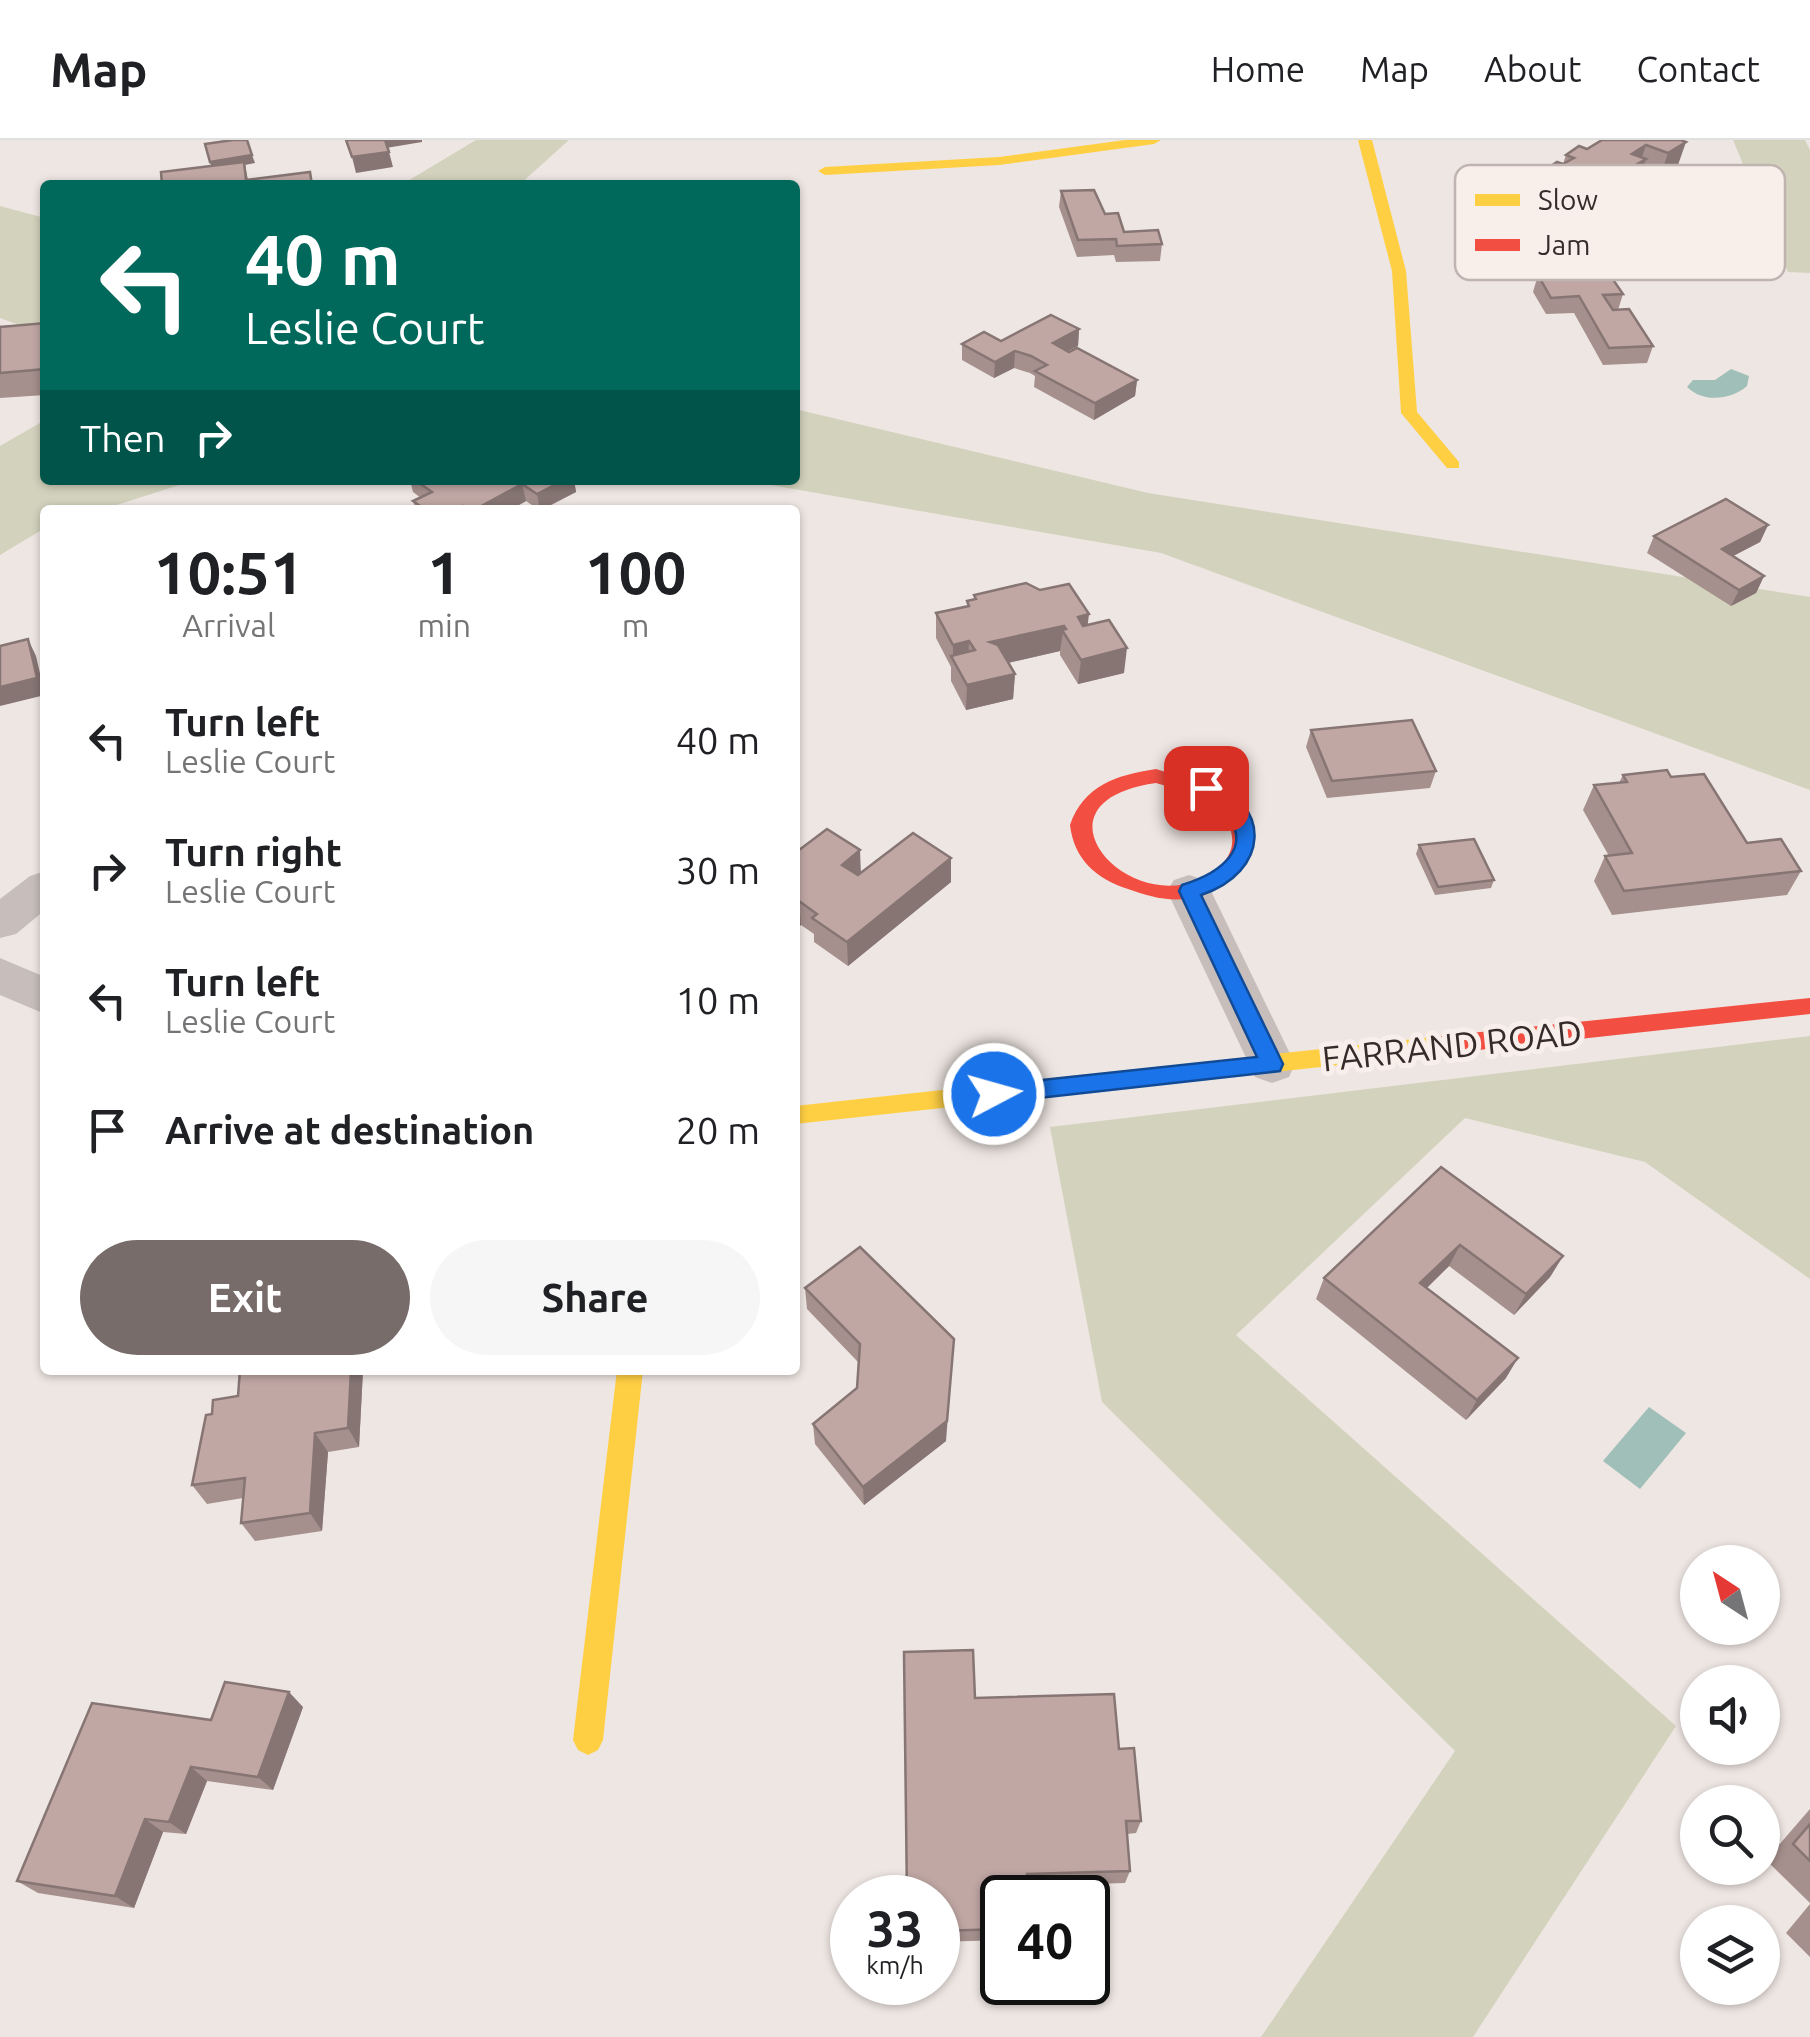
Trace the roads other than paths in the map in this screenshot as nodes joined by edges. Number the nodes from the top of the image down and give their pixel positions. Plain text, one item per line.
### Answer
1 (1154, 140) edge
2 (1365, 140) edge
3 (825, 171) dead end
4 (1453, 464) dead end
5 (40, 891) edge
6 (1189, 891) junction
7 (0, 922) edge
8 (0, 975) edge
9 (40, 995) edge
10 (1810, 1006) edge
11 (1272, 1064) junction
12 (800, 1114) edge
13 (629, 1375) edge
14 (588, 1740) dead end

1 - 3 street
2 - 4 street
5 - 7 street
6 - 6 street
6 - 11 street
8 - 9 street
10 - 11 street, FARRAND ROAD
11 - 12 street, FARRAND ROAD
13 - 14 street

